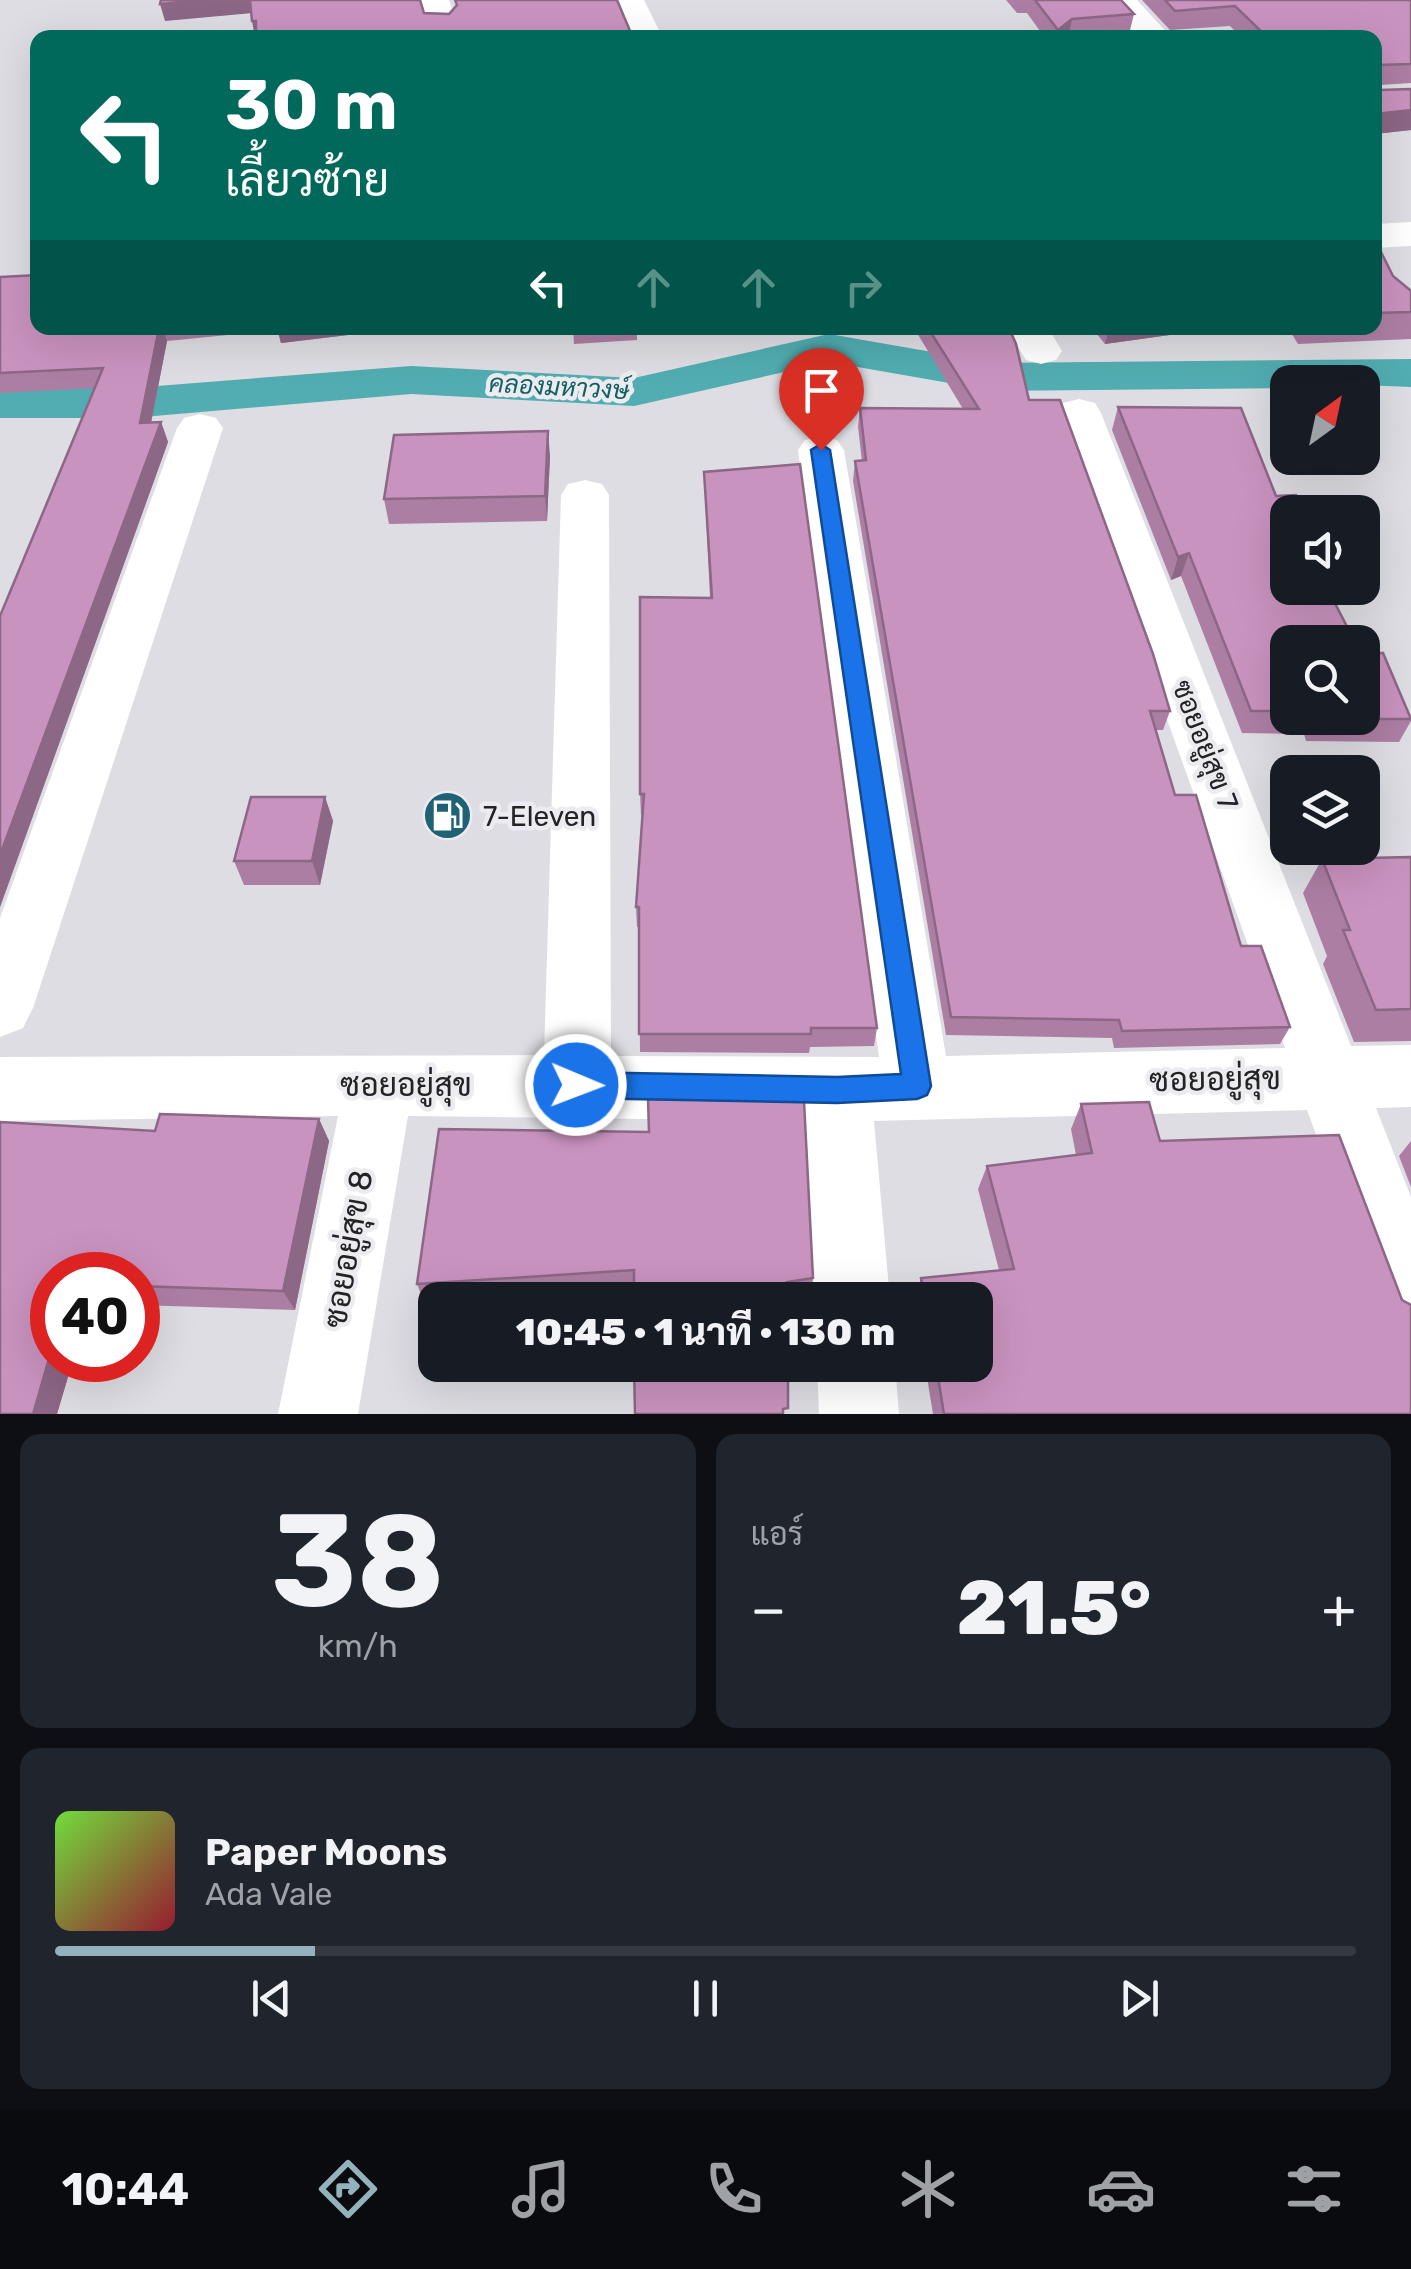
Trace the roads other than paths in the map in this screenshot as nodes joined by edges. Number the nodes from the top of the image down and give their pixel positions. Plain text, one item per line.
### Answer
1 (629, 0) edge
2 (1120, 0) edge
3 (643, 30) edge
4 (1148, 30) edge
5 (1411, 234) edge
6 (1382, 236) edge
7 (1079, 414) dead end
8 (200, 428) dead end
9 (821, 450) dead end
10 (585, 495) dead end
11 (0, 1008) edge
12 (1332, 1076) junction
13 (1411, 1076) edge
14 (379, 1084) junction
15 (576, 1085) junction
16 (917, 1086) junction
17 (0, 1089) edge
18 (837, 1090) junction
19 (851, 1282) edge
20 (1411, 1293) edge
21 (857, 1382) edge
22 (318, 1414) edge
23 (860, 1414) edge

1 - 3 street
2 - 4 street
5 - 6 street
7 - 12 street, ซอยอยู่สุข 7
8 - 11 street
9 - 16 street
10 - 15 street
12 - 13 street, ซอยอยู่สุข
12 - 16 street, ซอยอยู่สุข
12 - 20 street, ซอยอยู่สุข 7
14 - 15 street, ซอยอยู่สุข
14 - 17 street, ซอยอยู่สุข
14 - 22 street, ซอยอยู่สุข 8
15 - 18 street, ซอยอยู่สุข
16 - 18 street, ซอยอยู่สุข
18 - 19 street
21 - 23 street

